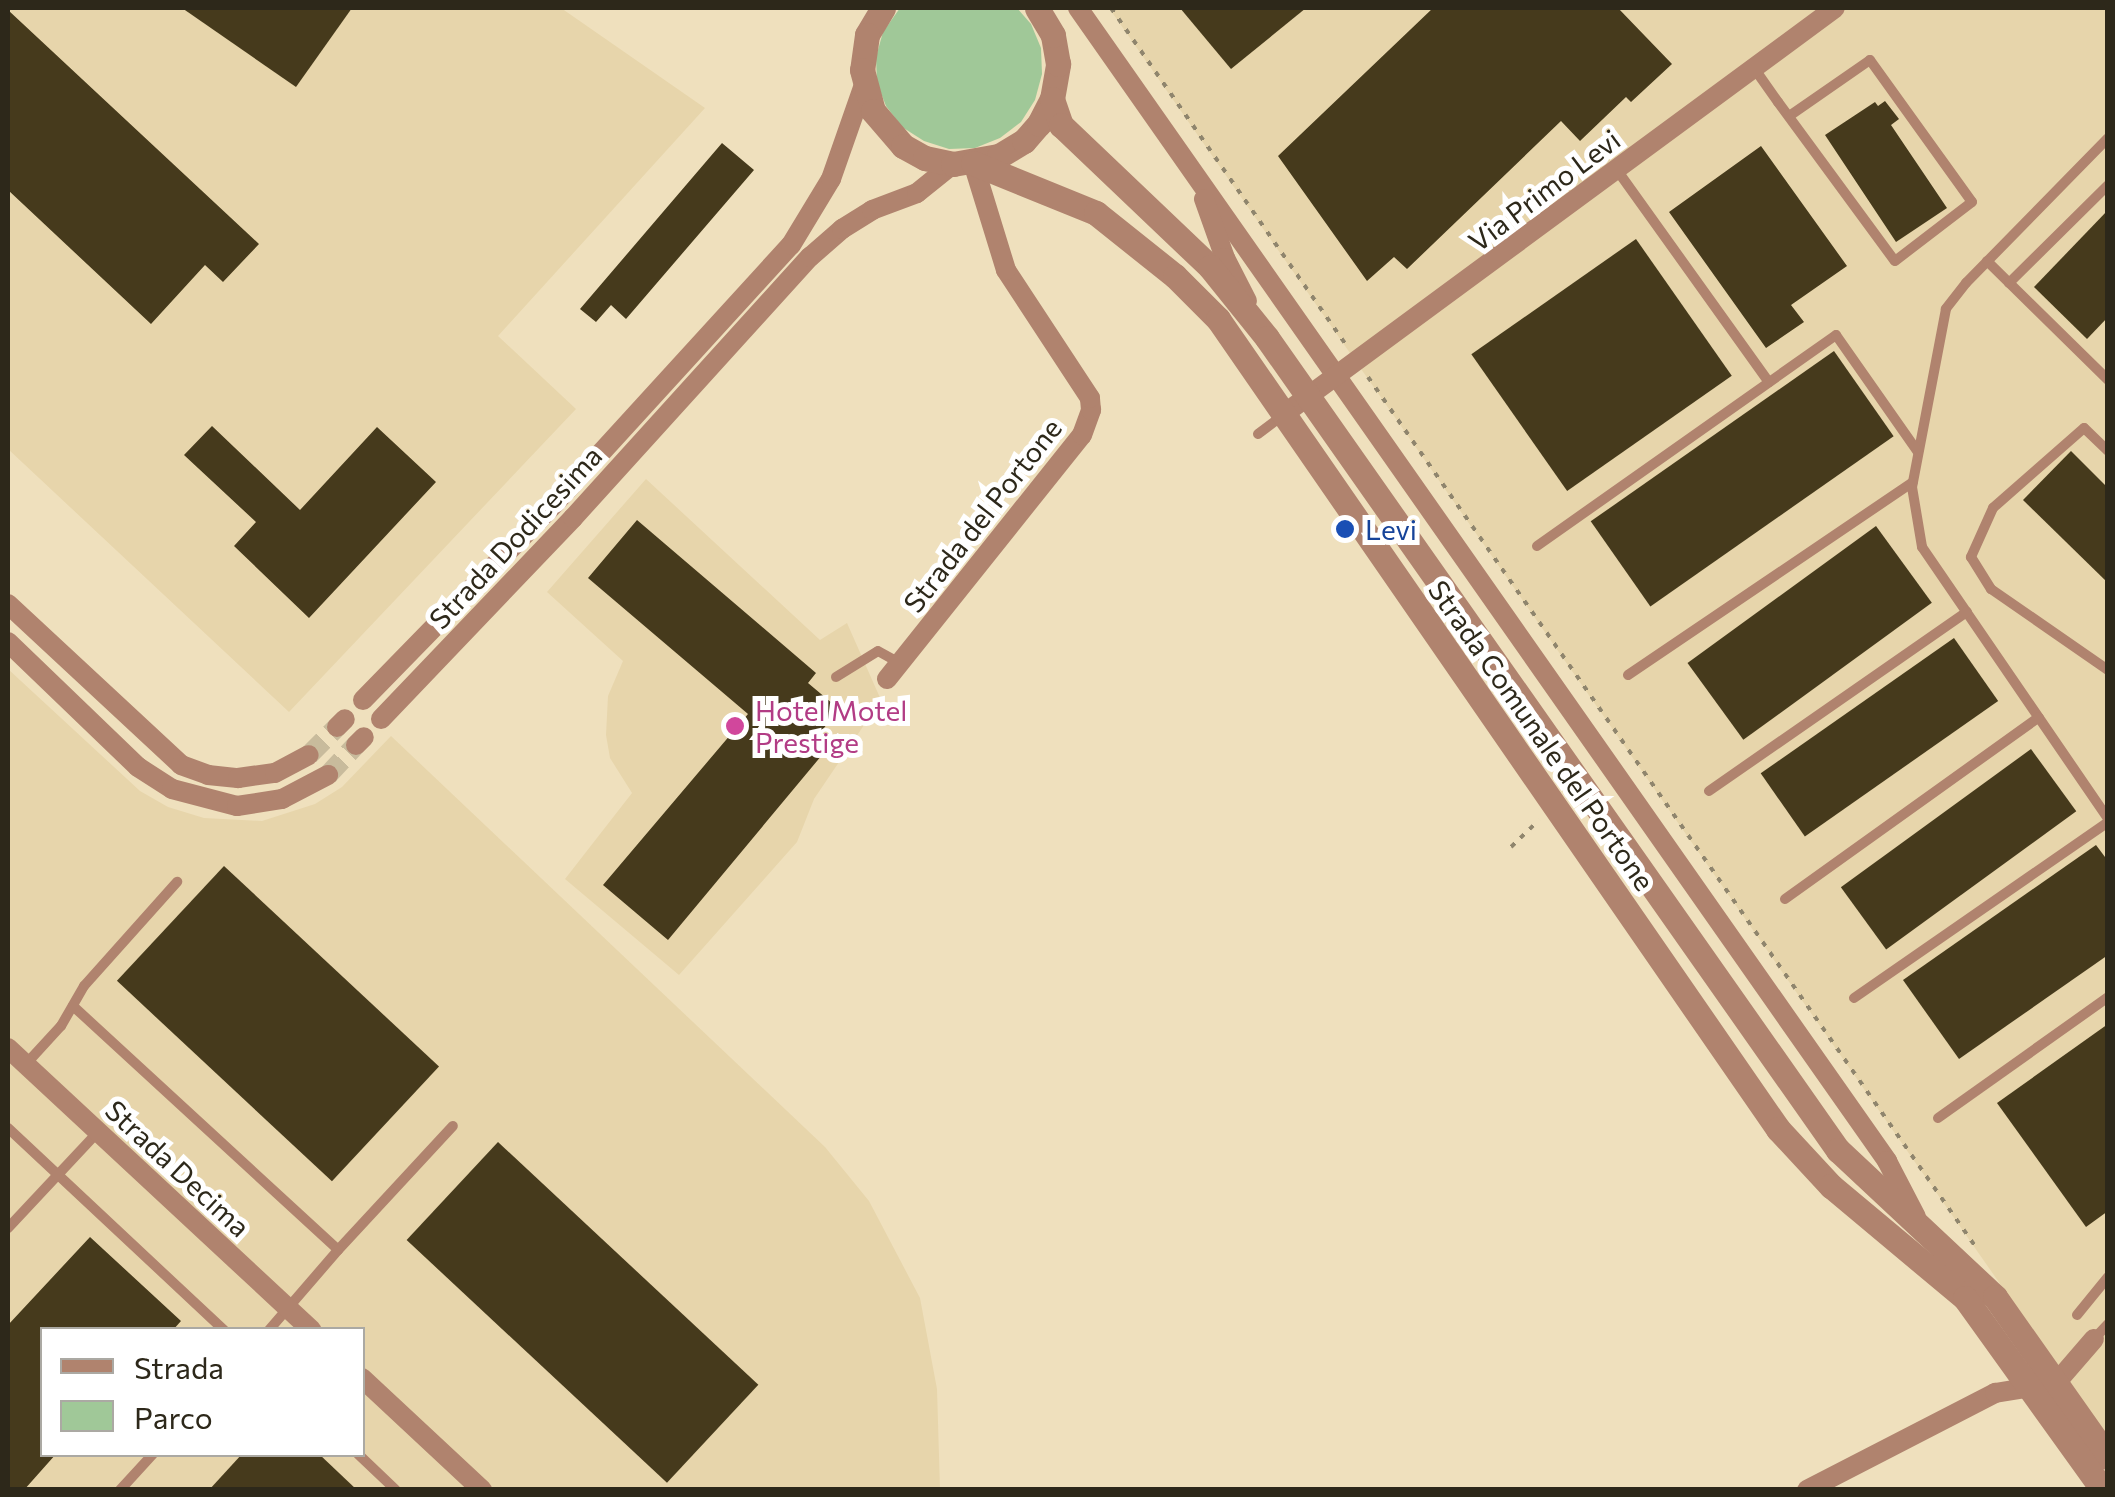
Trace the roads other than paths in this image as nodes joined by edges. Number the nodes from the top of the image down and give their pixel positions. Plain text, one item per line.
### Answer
1 (883, 8) edge
2 (1037, 8) edge
3 (1078, 8) edge
4 (1836, 8) edge
5 (1754, 68) junction
6 (864, 85) junction
7 (1052, 99) junction
8 (1789, 116) junction
9 (2108, 138) edge
10 (963, 164) junction
11 (1193, 170) junction
12 (1617, 170) junction
13 (2108, 184) edge
14 (1987, 261) junction
15 (2009, 284) junction
16 (1267, 338) junction
17 (2108, 356) edge
18 (2096, 368) junction
19 (672, 375) junction
20 (1337, 378) junction
21 (2108, 380) edge
22 (1769, 382) junction
23 (688, 390) junction
24 (1309, 397) junction
25 (1284, 414) junction
26 (1258, 434) dead end
27 (2108, 451) edge
28 (1918, 453) junction
29 (1913, 482) junction
30 (1537, 546) dead end
31 (8, 604) edge
32 (1967, 612) junction
33 (8, 642) edge
34 (2108, 670) edge
35 (893, 671) joint
36 (1628, 675) dead end
37 (836, 677) dead end
38 (363, 700) dead end
39 (2038, 717) junction
40 (380, 720) dead end
41 (309, 755) tunnel mouth
42 (328, 775) tunnel mouth
43 (1709, 791) dead end
44 (2108, 821) edge
45 (177, 882) dead end
46 (1785, 899) dead end
47 (1854, 998) dead end
48 (2108, 998) edge
49 (73, 1006) junction
50 (8, 1048) edge
51 (25, 1064) junction
52 (1938, 1118) dead end
53 (453, 1126) dead end
54 (8, 1128) edge
55 (98, 1132) junction
56 (58, 1174) junction
57 (8, 1228) edge
58 (1924, 1232) junction
59 (338, 1250) junction
60 (2108, 1277) edge
61 (288, 1308) junction
62 (2077, 1315) dead end
63 (221, 1327) edge
64 (271, 1327) edge
65 (308, 1327) edge
66 (2101, 1332) edge
67 (365, 1381) edge
68 (2044, 1385) junction
69 (149, 1457) edge
70 (361, 1457) edge
71 (2108, 1457) edge
72 (120, 1490) edge
73 (396, 1490) edge
74 (482, 1490) edge
75 (1807, 1490) edge
76 (2103, 1490) edge

1 - 6 street, Strada Comunale del Portone
2 - 7 street
3 - 11 street, Strada Comunale del Portone
4 - 5 street, Via Primo Levi
5 - 8 lane
5 - 12 street, Via Primo Levi
6 - 10 street, Strada Comunale del Portone
6 - 19 street, Strada Dodicesima
7 - 10 street
7 - 16 street, Strada Comunale del Portone
8 - 8 lane
9 - 14 lane
10 - 23 street, Strada Dodicesima
10 - 25 street, Strada Comunale del Portone
10 - 35 street, Strada del Portone
11 - 16 street, Strada Comunale del Portone
11 - 20 street, Strada Comunale del Portone
12 - 20 street, Via Primo Levi
12 - 22 lane
13 - 15 lane
14 - 15 lane
14 - 28 lane
15 - 18 lane
16 - 24 street, Strada Comunale del Portone
17 - 18 lane
18 - 21 lane
19 - 23 street
19 - 38 street, Strada Dodicesima
20 - 24 street, Via Primo Levi
20 - 58 street, Strada Comunale del Portone
22 - 28 lane
22 - 30 lane
23 - 40 street, Strada Dodicesima
24 - 25 street, Via Primo Levi
24 - 58 street, Strada Comunale del Portone
25 - 26 lane
25 - 68 street, Strada Comunale del Portone
27 - 34 lane
28 - 29 lane
29 - 32 lane
29 - 36 lane
31 - 41 street
32 - 39 lane
32 - 43 lane
33 - 42 street
35 - 37 lane
39 - 44 lane
39 - 46 lane
44 - 47 lane
45 - 49 lane
48 - 52 lane
49 - 51 lane
49 - 59 lane
50 - 51 street, Strada Decima
51 - 55 street, Strada Decima
53 - 59 lane
54 - 56 lane
55 - 56 lane
55 - 61 street, Strada Decima
56 - 57 lane
56 - 63 lane
58 - 68 street, Strada Comunale del Portone
59 - 61 lane
60 - 62 lane
61 - 64 lane
61 - 65 street, Strada Decima
66 - 68 street
67 - 74 street
68 - 71 street, Strada Comunale del Portone
68 - 75 street
68 - 76 street, Strada Comunale del Portone
69 - 72 lane
70 - 73 lane

